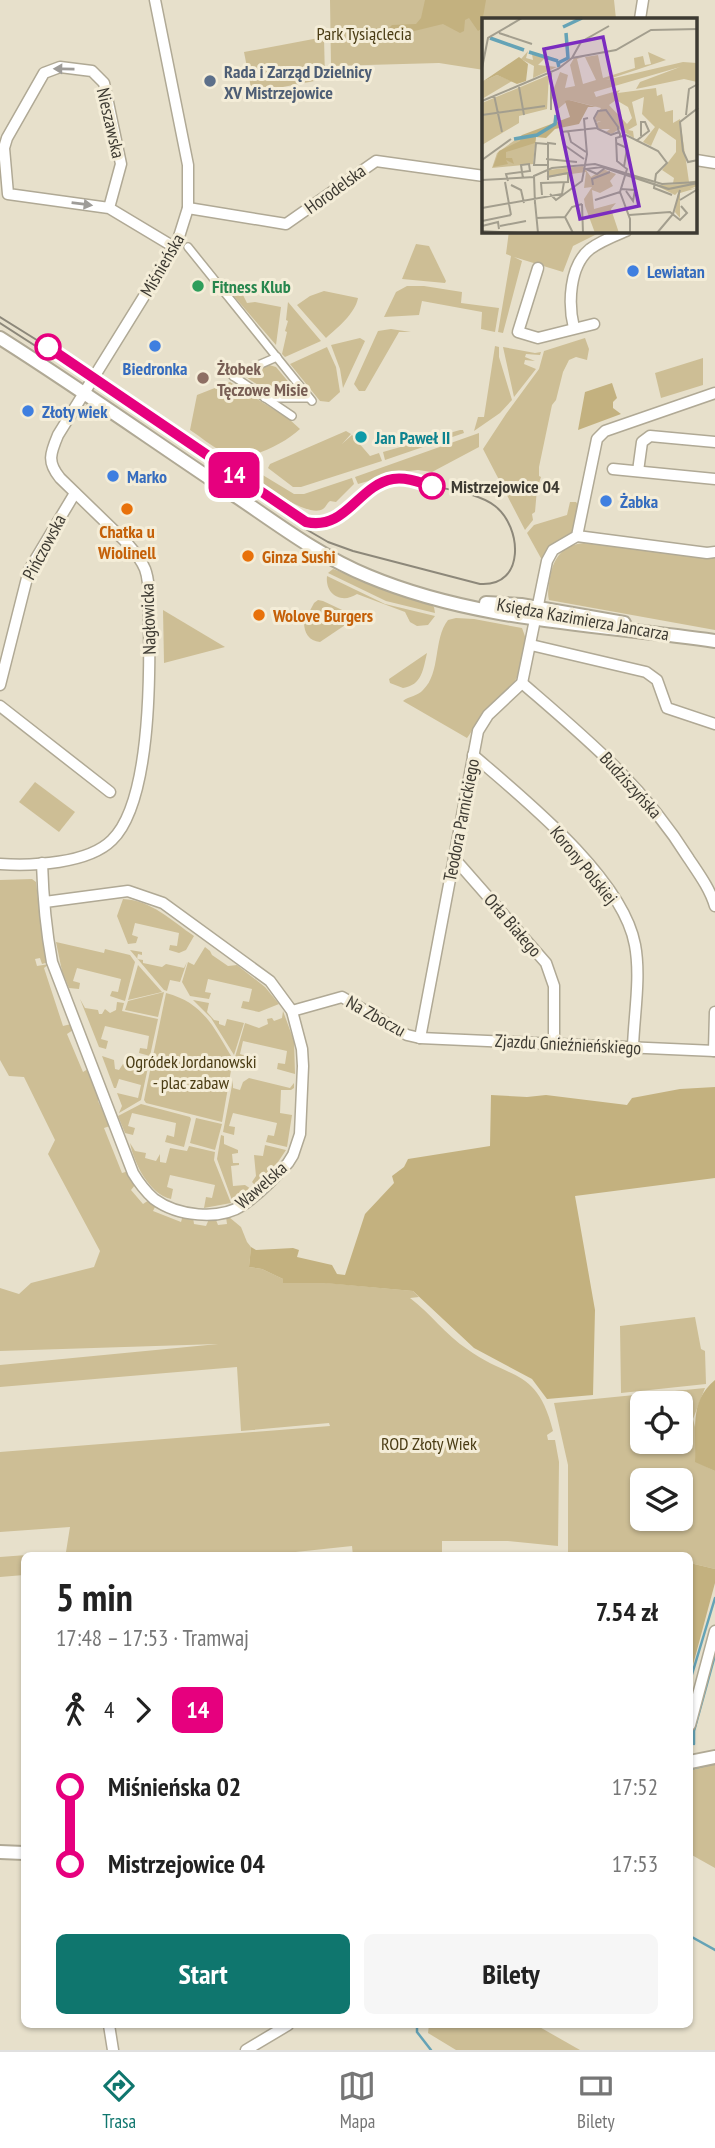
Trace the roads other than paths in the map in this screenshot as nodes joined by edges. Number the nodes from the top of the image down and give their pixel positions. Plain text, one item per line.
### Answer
1 (155, 0) edge
2 (643, 0) edge
3 (640, 18) edge
4 (482, 176) edge
5 (109, 208) junction
6 (188, 208) junction
7 (622, 233) edge
8 (174, 247) junction
9 (188, 247) dead end
10 (538, 268) dead end
11 (594, 324) dead end
12 (574, 328) junction
13 (0, 338) edge
14 (276, 357) junction
15 (85, 391) junction
16 (715, 393) edge
17 (265, 398) junction
18 (292, 416) dead end
19 (715, 442) edge
20 (612, 469) dead end
21 (638, 471) junction
22 (715, 480) edge
23 (75, 493) junction
24 (576, 536) junction
25 (715, 552) edge
26 (537, 613) junction
27 (715, 641) edge
28 (531, 645) junction
29 (522, 683) junction
30 (0, 685) edge
31 (0, 706) edge
32 (715, 724) edge
33 (473, 755) junction
34 (110, 792) dead end
35 (454, 858) junction
36 (42, 863) junction
37 (0, 864) edge
38 (45, 902) junction
39 (715, 906) edge
40 (292, 1011) junction
41 (715, 1012) edge
42 (420, 1038) junction
43 (554, 1044) junction
44 (633, 1047) junction
45 (714, 1051) edge
46 (715, 1631) edge
47 (693, 1713) edge
48 (715, 1756) edge
49 (693, 1761) edge
50 (0, 1853) edge
51 (21, 1853) edge
52 (111, 2028) edge
53 (283, 2028) edge
54 (115, 2050) edge
55 (246, 2050) edge

1 - 6 street, Miśnieńska
2 - 3 street
4 - 6 street, Horodelska
5 -> 5 street, Nieszawska
5 - 8 street, Nieszawska
6 - 8 street, Miśnieńska
7 - 12 street
8 - 15 street, Miśnieńska
9 - 14 street
10 - 12 street
11 - 12 street
13 - 15 street, Księdza Kazimierza Jancarza
14 - 17 street
14 - 17 street
15 - 23 street, Nagłowicka
15 - 26 street, Księdza Kazimierza Jancarza
16 - 24 street
17 - 18 street
19 - 21 street
20 - 21 street
21 - 22 street
23 - 30 street, Pińczowska
23 - 36 street, Nagłowicka
24 - 25 street
24 - 26 street
26 - 27 street, Księdza Kazimierza Jancarza
26 - 28 street
28 - 29 street
28 - 32 street
29 - 33 street, Teodora Parnickiego
29 - 39 street, Budziszyńska
31 - 34 street
33 - 35 street, Teodora Parnickiego
33 - 44 street, Korony Polskiej
35 - 42 street, Teodora Parnickiego
35 - 43 street, Orła Białego
36 - 37 street
36 - 38 street, Wawelska
38 - 40 street, Wawelska
38 - 40 street, Wawelska
40 - 42 street, Na Zboczu
41 - 45 street
42 - 43 street, Zjazdu Gnieźnieńskiego
43 - 44 street, Zjazdu Gnieźnieńskiego
44 - 45 street, Zjazdu Gnieźnieńskiego
46 - 47 street
48 - 49 street
50 - 51 street
52 - 54 street
53 - 55 street

